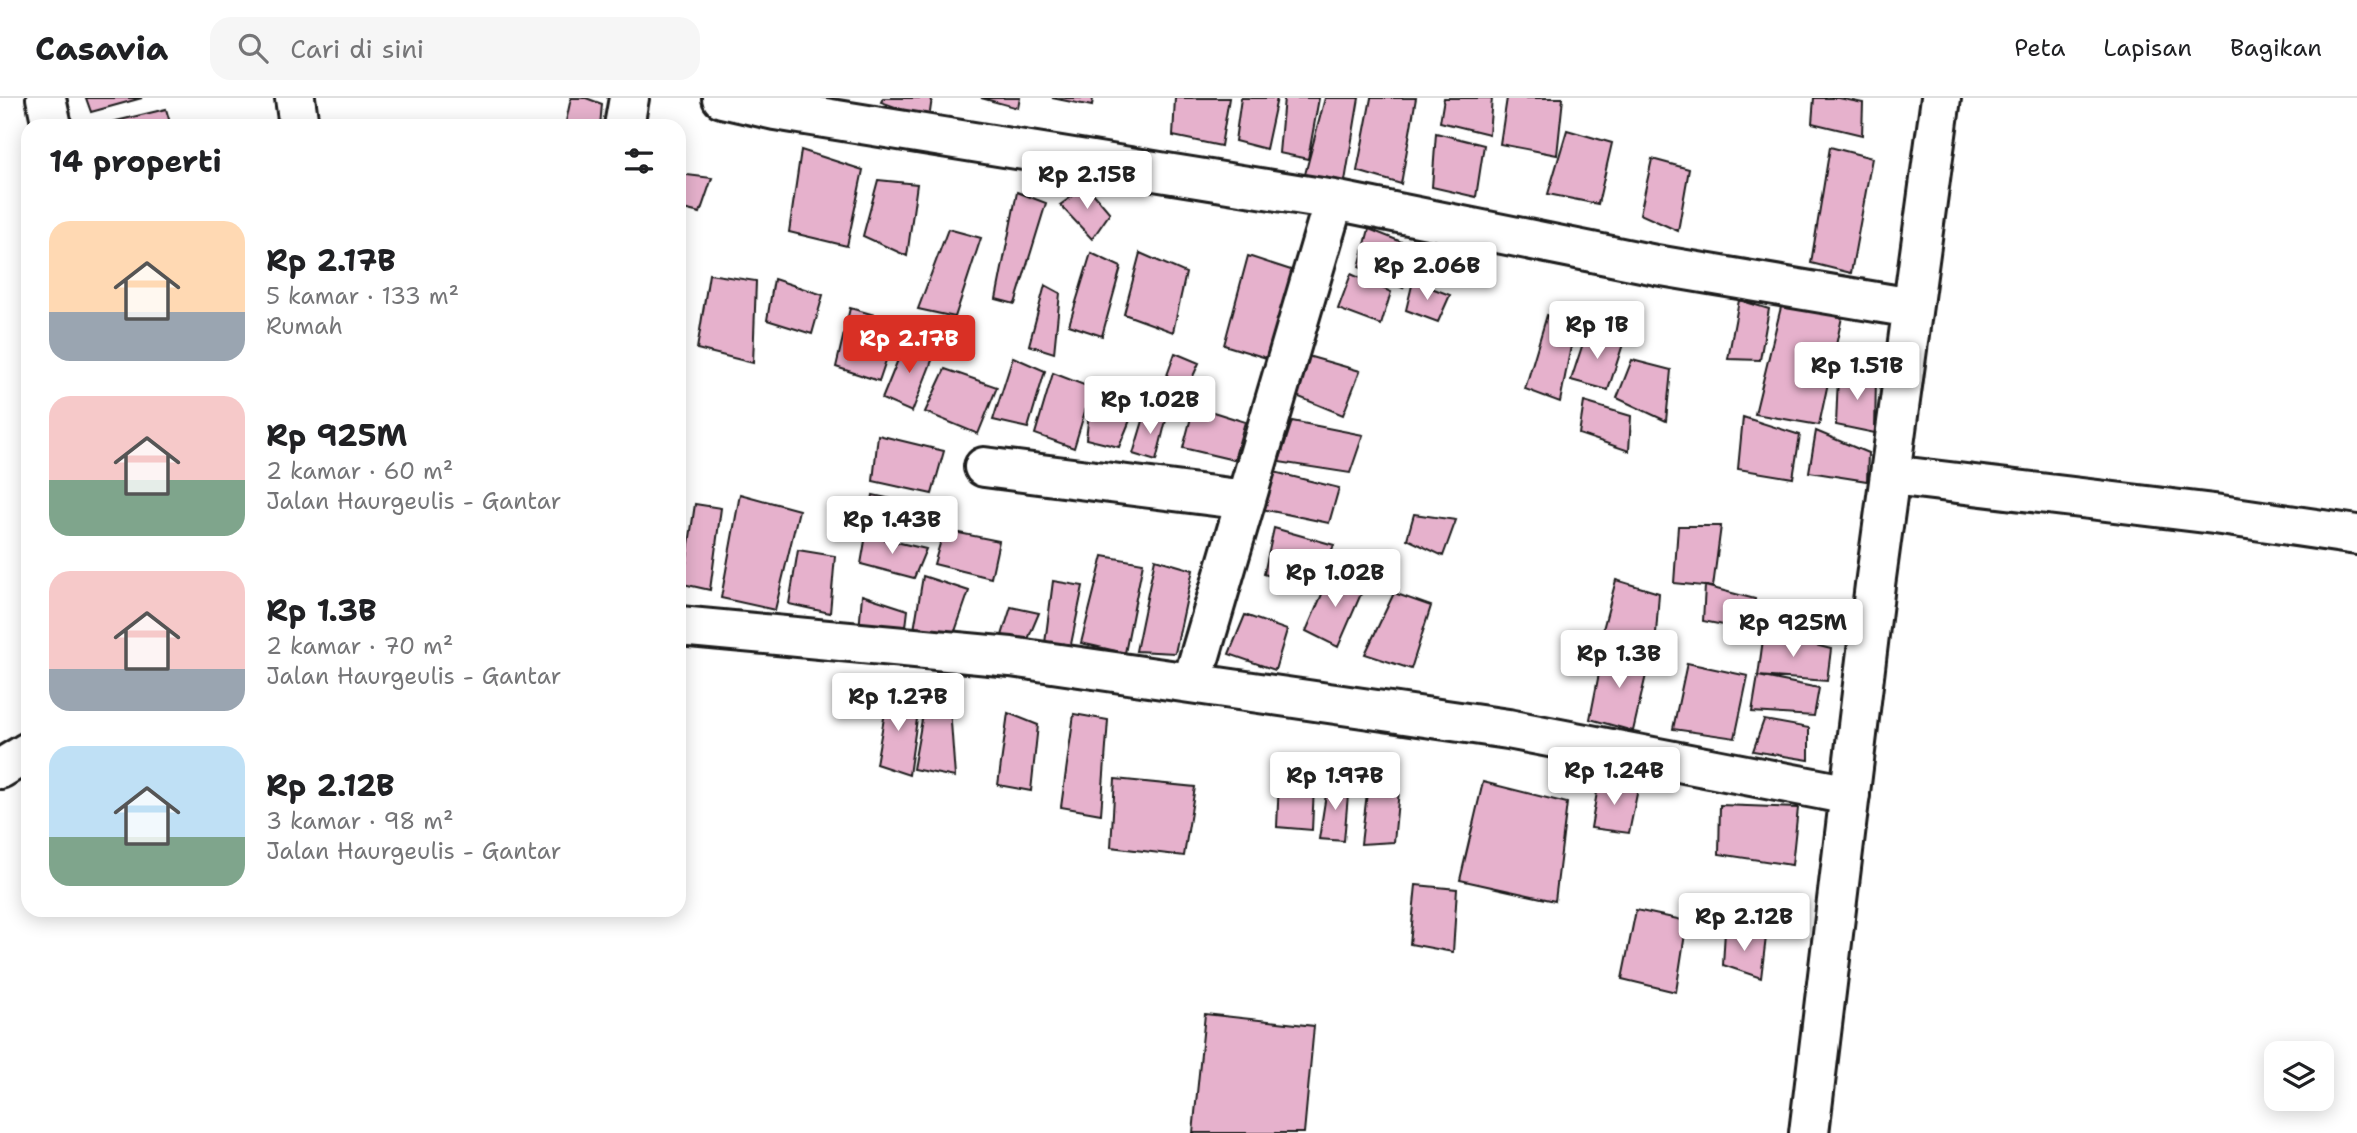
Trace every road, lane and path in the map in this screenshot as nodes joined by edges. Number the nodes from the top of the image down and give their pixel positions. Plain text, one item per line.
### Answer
1 (46, 98) edge
2 (295, 98) edge
3 (629, 98) edge
4 (722, 98) edge
5 (1941, 98) edge
6 (50, 119) edge
7 (298, 119) edge
8 (625, 119) edge
9 (1334, 200) junction
10 (1912, 308) junction
11 (984, 467) dead end
12 (1891, 475) junction
13 (1246, 500) junction
14 (2357, 536) edge
15 (686, 627) edge
16 (1192, 683) junction
17 (21, 756) edge
18 (0, 769) edge
19 (1850, 795) junction
20 (1811, 1115) edge

1 - 6 street
2 - 7 street
3 - 8 street
4 - 9 street
5 - 10 street
9 - 10 street
9 - 13 street
10 - 12 street
11 - 13 street
12 - 14 street
12 - 19 street
13 - 16 street
15 - 16 street
16 - 19 street
17 - 18 street
19 - 20 street

